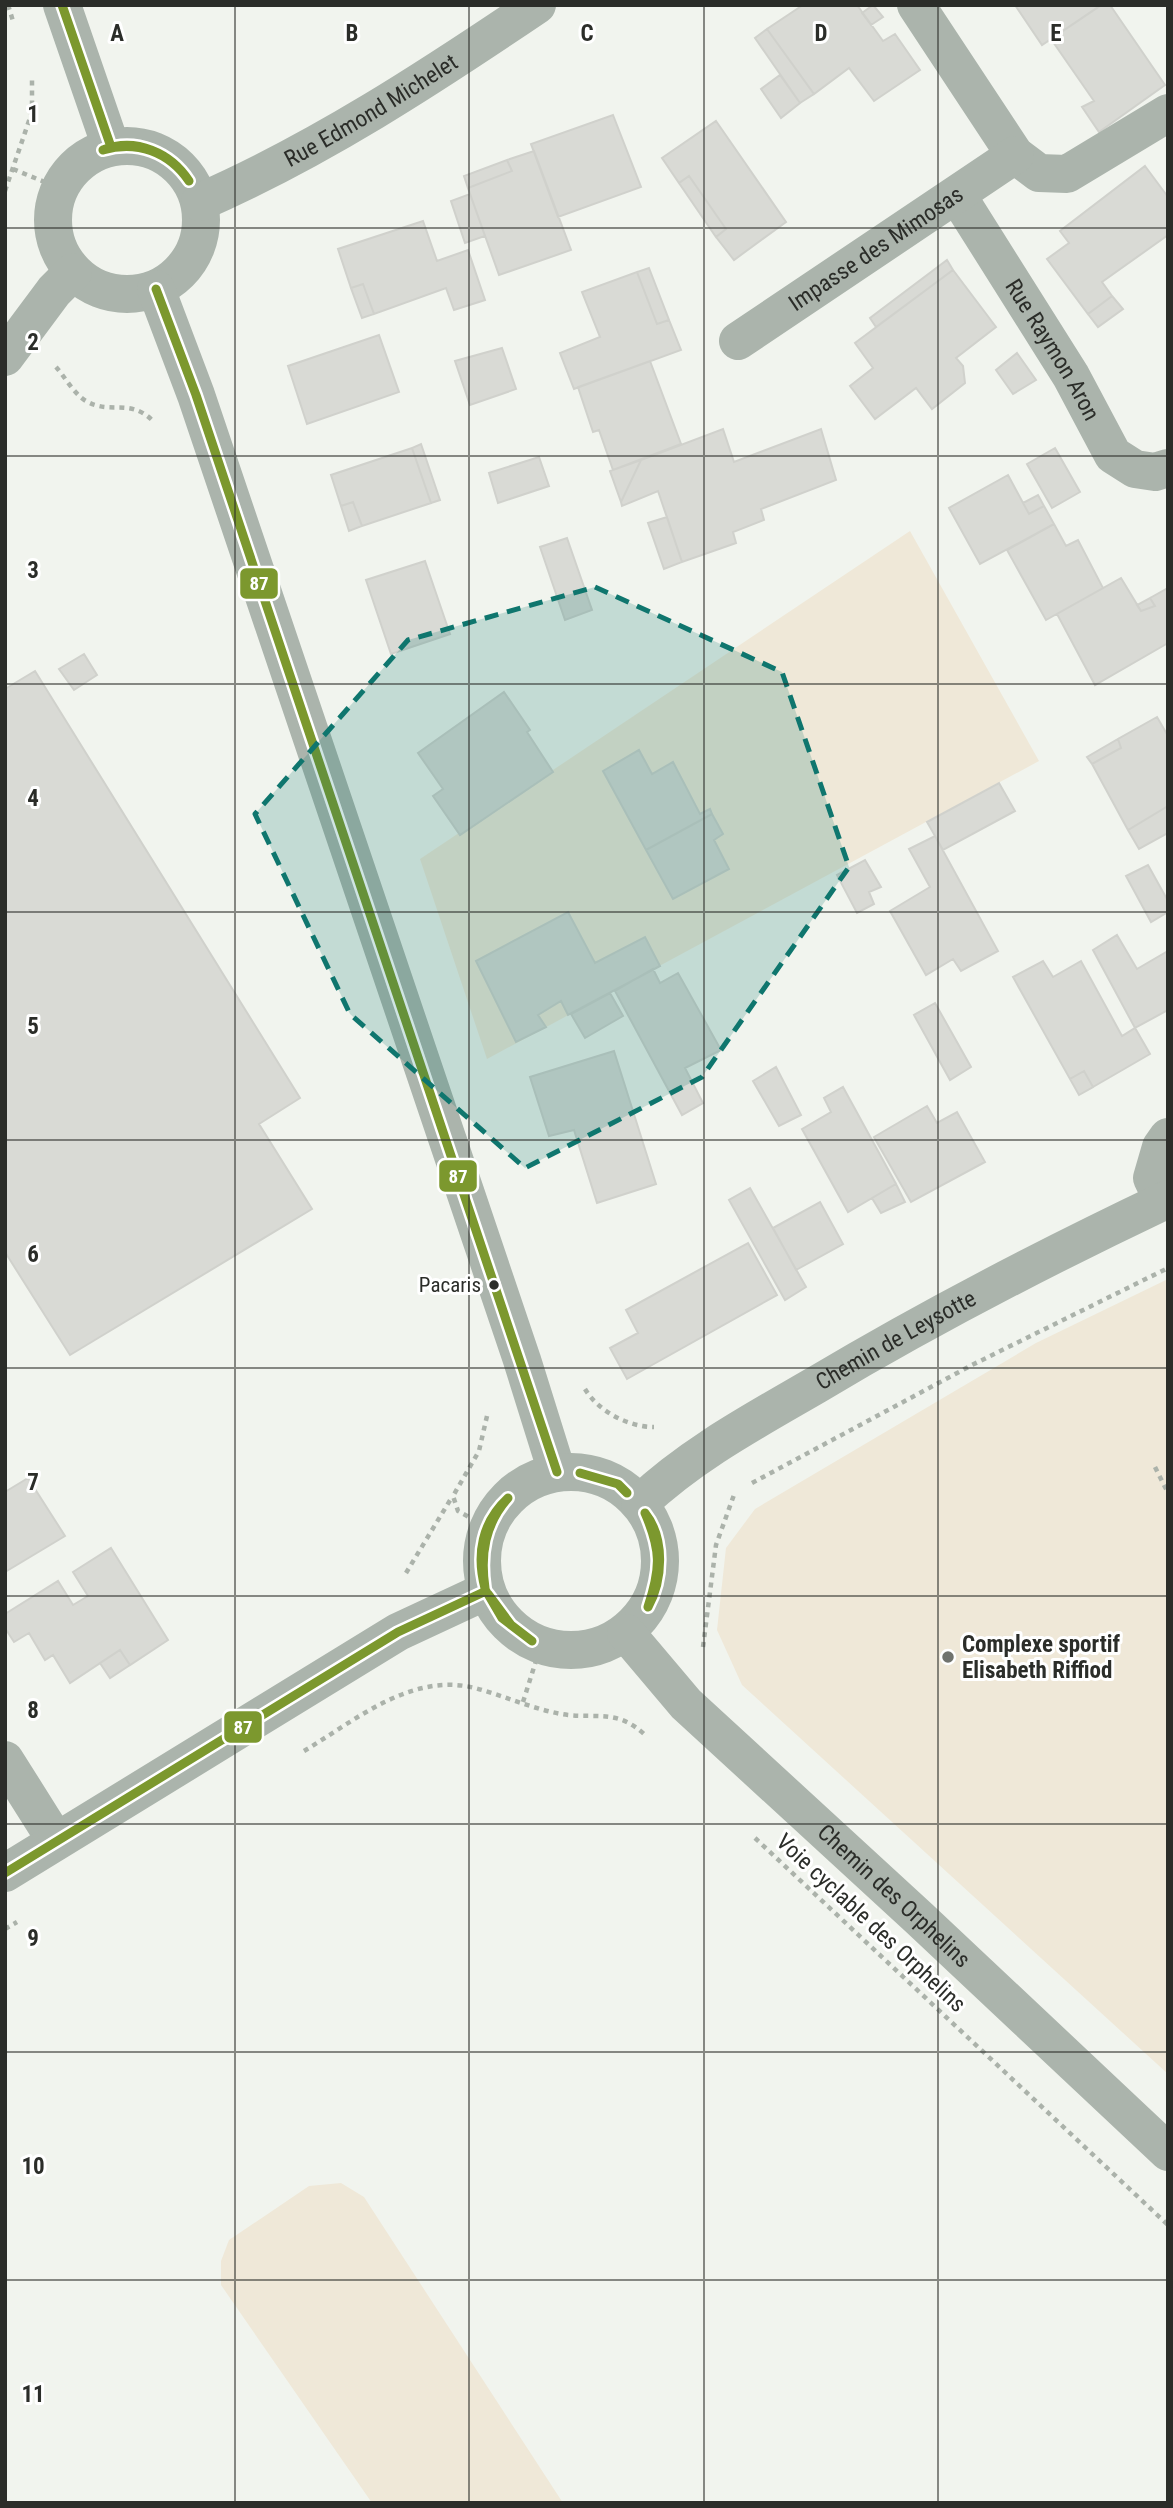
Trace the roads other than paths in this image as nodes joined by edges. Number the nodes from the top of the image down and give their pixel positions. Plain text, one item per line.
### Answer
1 (62, 5) edge
2 (537, 5) edge
3 (916, 5) edge
4 (1168, 113) edge
5 (111, 147) junction
6 (1015, 155) junction
7 (957, 195) junction
8 (200, 202) junction
9 (73, 272) junction
10 (156, 289) junction
11 (738, 341) dead end
12 (15, 343) edge
13 (1168, 468) edge
14 (1168, 1137) edge
15 (1165, 1200) edge
16 (557, 1472) junction
17 (640, 1503) junction
18 (486, 1591) junction
19 (626, 1633) junction
20 (5, 1760) edge
21 (57, 1842) junction
22 (5, 1872) edge
23 (1168, 2152) edge

1 - 5 street
2 - 8 street, Rue Edmond Michelet
3 - 6 street
4 - 6 street
5 - 8 street
5 - 9 street
6 - 7 street, Impasse des Mimosas
7 - 11 street, Impasse des Mimosas
7 - 13 street, Rue Raymon Aron
8 - 10 street
9 - 10 street
9 - 12 street
10 - 16 street
14 - 15 street
15 - 17 street, Chemin de Leysotte
16 - 17 street
16 - 18 street
17 - 19 street
18 - 19 street
18 - 21 street
19 - 23 street, Chemin des Orphelins
20 - 21 street
21 - 22 street

